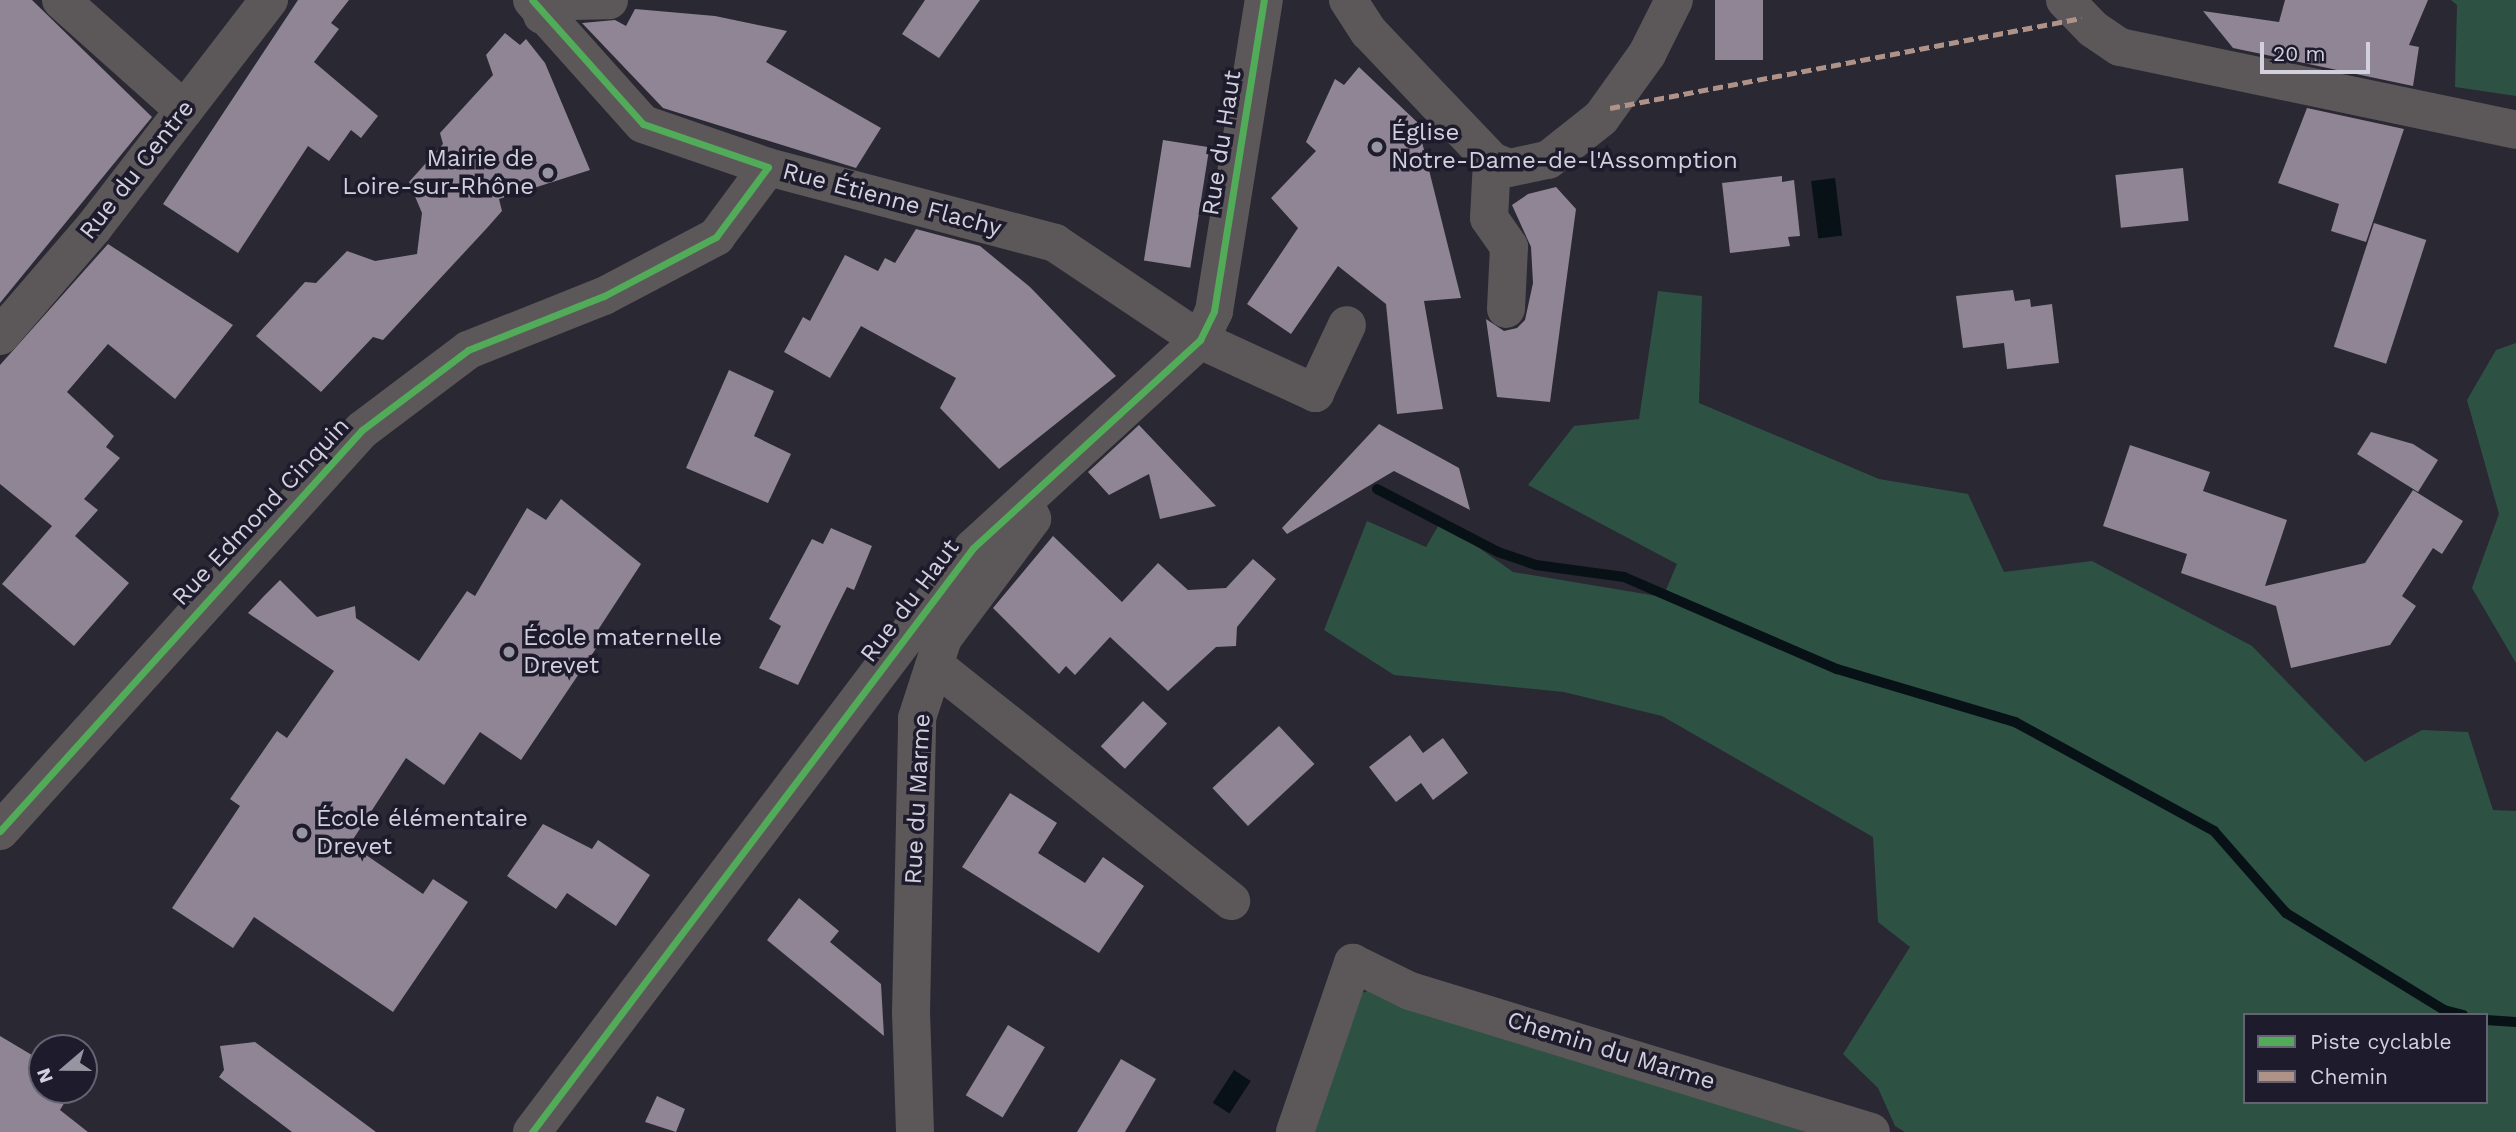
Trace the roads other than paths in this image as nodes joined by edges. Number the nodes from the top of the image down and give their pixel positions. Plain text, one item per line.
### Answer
1 (61, 0) edge
2 (269, 0) edge
3 (609, 0) edge
4 (1264, 0) edge
5 (1348, 0) edge
6 (1674, 0) edge
7 (2066, 0) edge
8 (537, 8) edge
9 (184, 110) junction
10 (2516, 130) edge
11 (1492, 161) junction
12 (768, 167) junction
13 (1506, 309) dead end
14 (1346, 325) dead end
15 (0, 336) edge
16 (1200, 340) junction
17 (1025, 500) junction
18 (937, 667) junction
19 (0, 831) edge
20 (1231, 901) dead end
21 (532, 1132) edge
22 (915, 1132) edge
23 (1295, 1132) edge
24 (1871, 1132) edge

1 - 9 street
2 - 9 street, Rue du Centre
3 - 8 street
4 - 16 street, Rue du Haut
5 - 11 street
6 - 11 street
7 - 10 street
8 - 12 street, Rue Étienne Flachy
9 - 15 street, Rue du Centre
11 - 13 street
12 - 16 street, Rue Étienne Flachy
12 - 19 street, Rue Edmond Cinquin
14 - 16 street, Rue Étienne Flachy
16 - 17 street, Rue du Haut
17 - 18 street, Rue du Marme
17 - 21 street, Rue du Haut
18 - 20 street
18 - 22 street, Rue du Marme
23 - 24 street, Chemin du Marme

